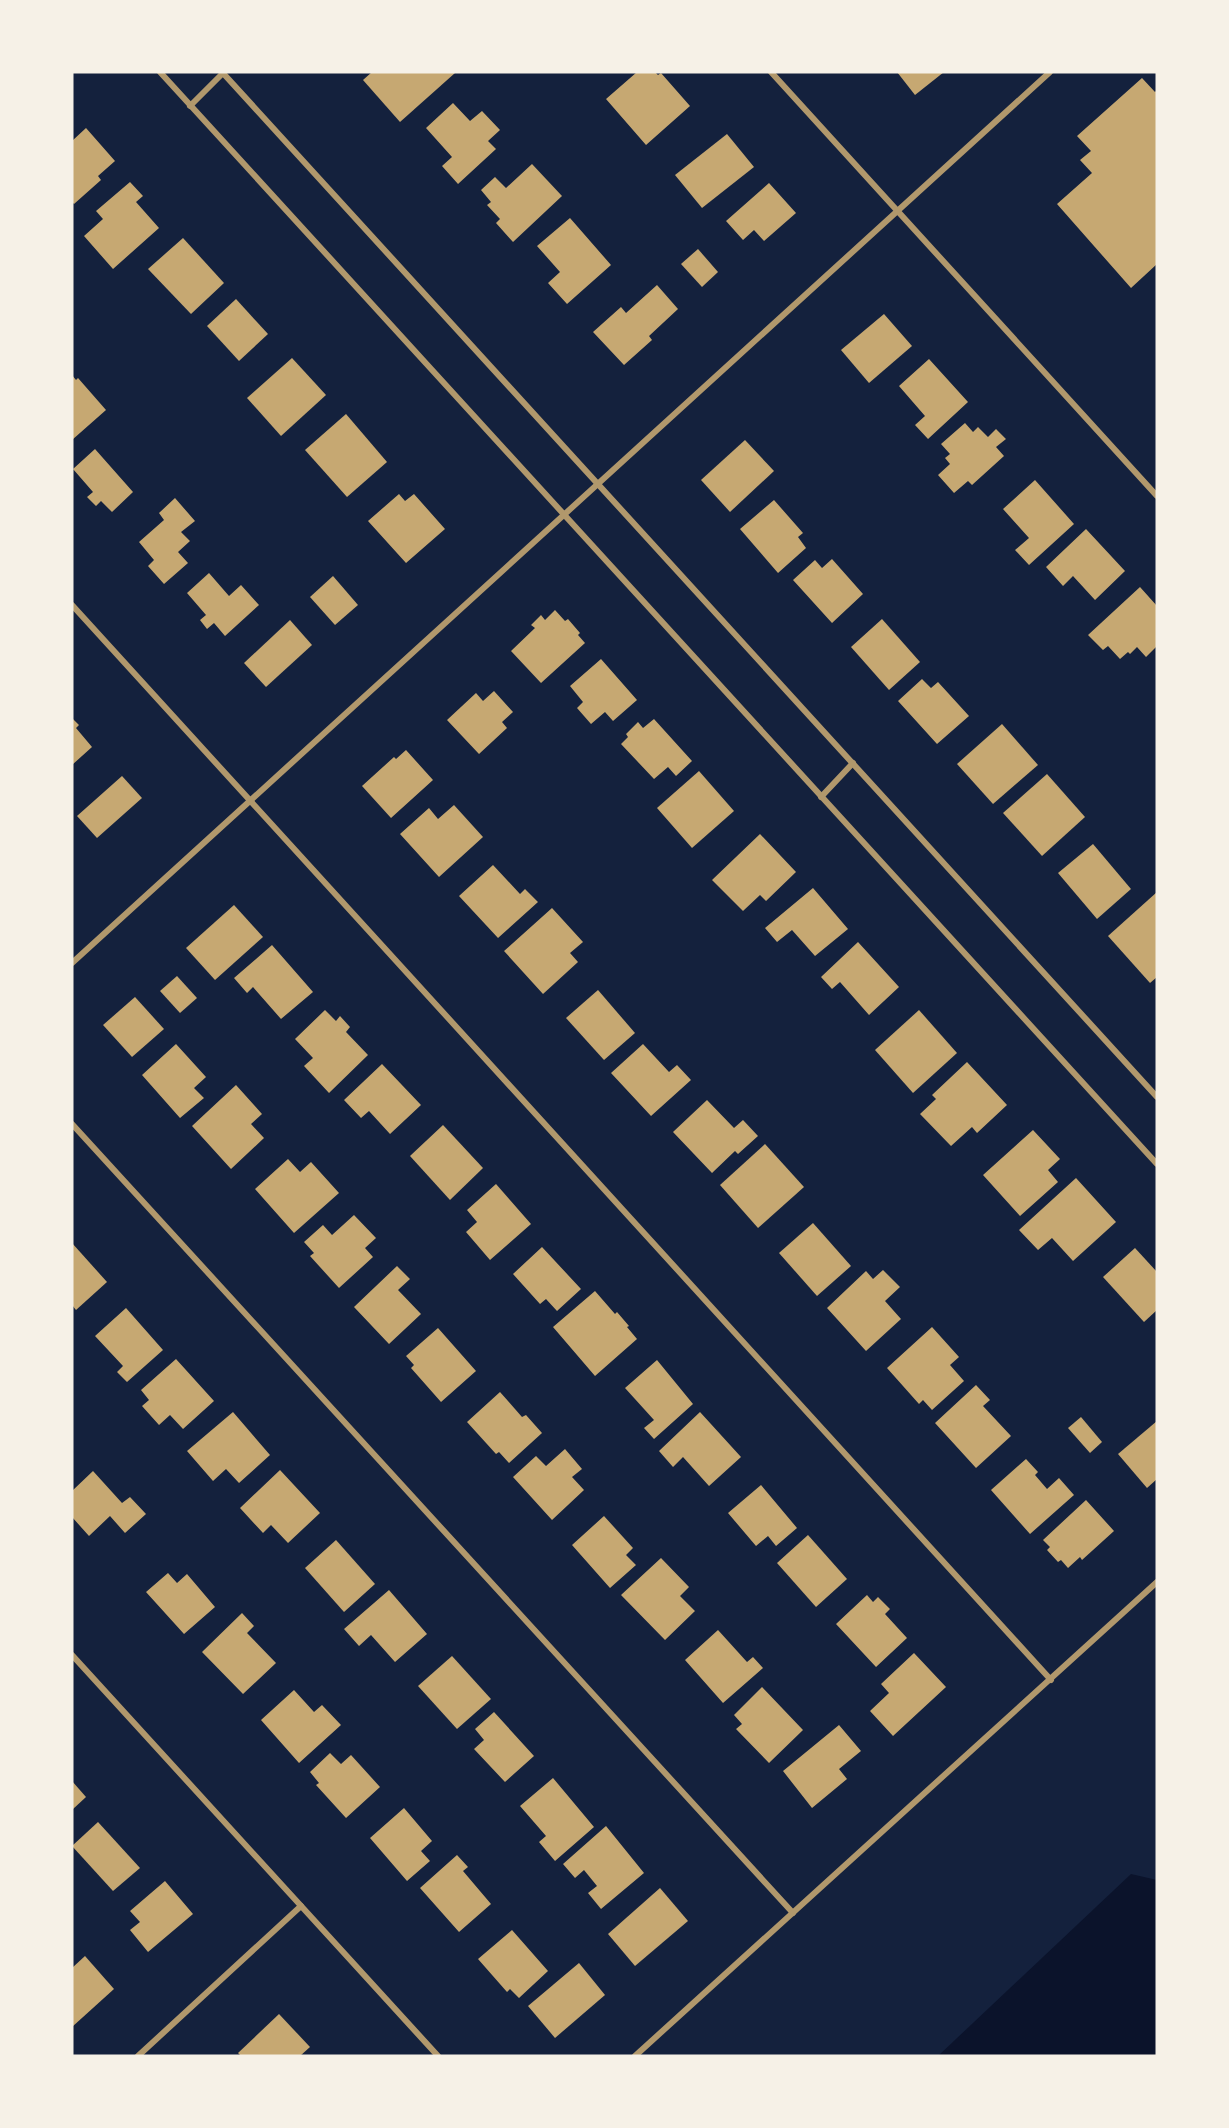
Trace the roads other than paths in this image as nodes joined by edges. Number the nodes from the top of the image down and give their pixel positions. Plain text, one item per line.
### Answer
1 (160, 72) edge
2 (771, 72) edge
3 (1050, 72) edge
4 (222, 73) edge
5 (190, 106) junction
6 (897, 211) junction
7 (598, 484) junction
8 (1157, 496) edge
9 (564, 516) junction
10 (72, 605) edge
11 (853, 763) junction
12 (821, 797) junction
13 (250, 800) junction
14 (72, 963) edge
15 (1157, 1097) edge
16 (72, 1124) edge
17 (1157, 1164) edge
18 (1157, 1582) edge
19 (73, 1658) edge
20 (1051, 1680) junction
21 (301, 1906) junction
22 (793, 1913) junction
23 (138, 2056) edge
24 (438, 2056) edge
25 (635, 2056) edge

1 - 5 street
2 - 6 street
3 - 6 street
4 - 5 street
4 - 7 street
5 - 9 street
6 - 7 street
6 - 8 street
7 - 9 street
7 - 11 street
9 - 12 street
9 - 13 street
10 - 13 street
11 - 12 street
11 - 15 street
12 - 17 street
13 - 14 street
13 - 20 street
16 - 22 street
18 - 20 street
19 - 21 street
20 - 22 street
21 - 23 street
21 - 24 street
22 - 25 street

